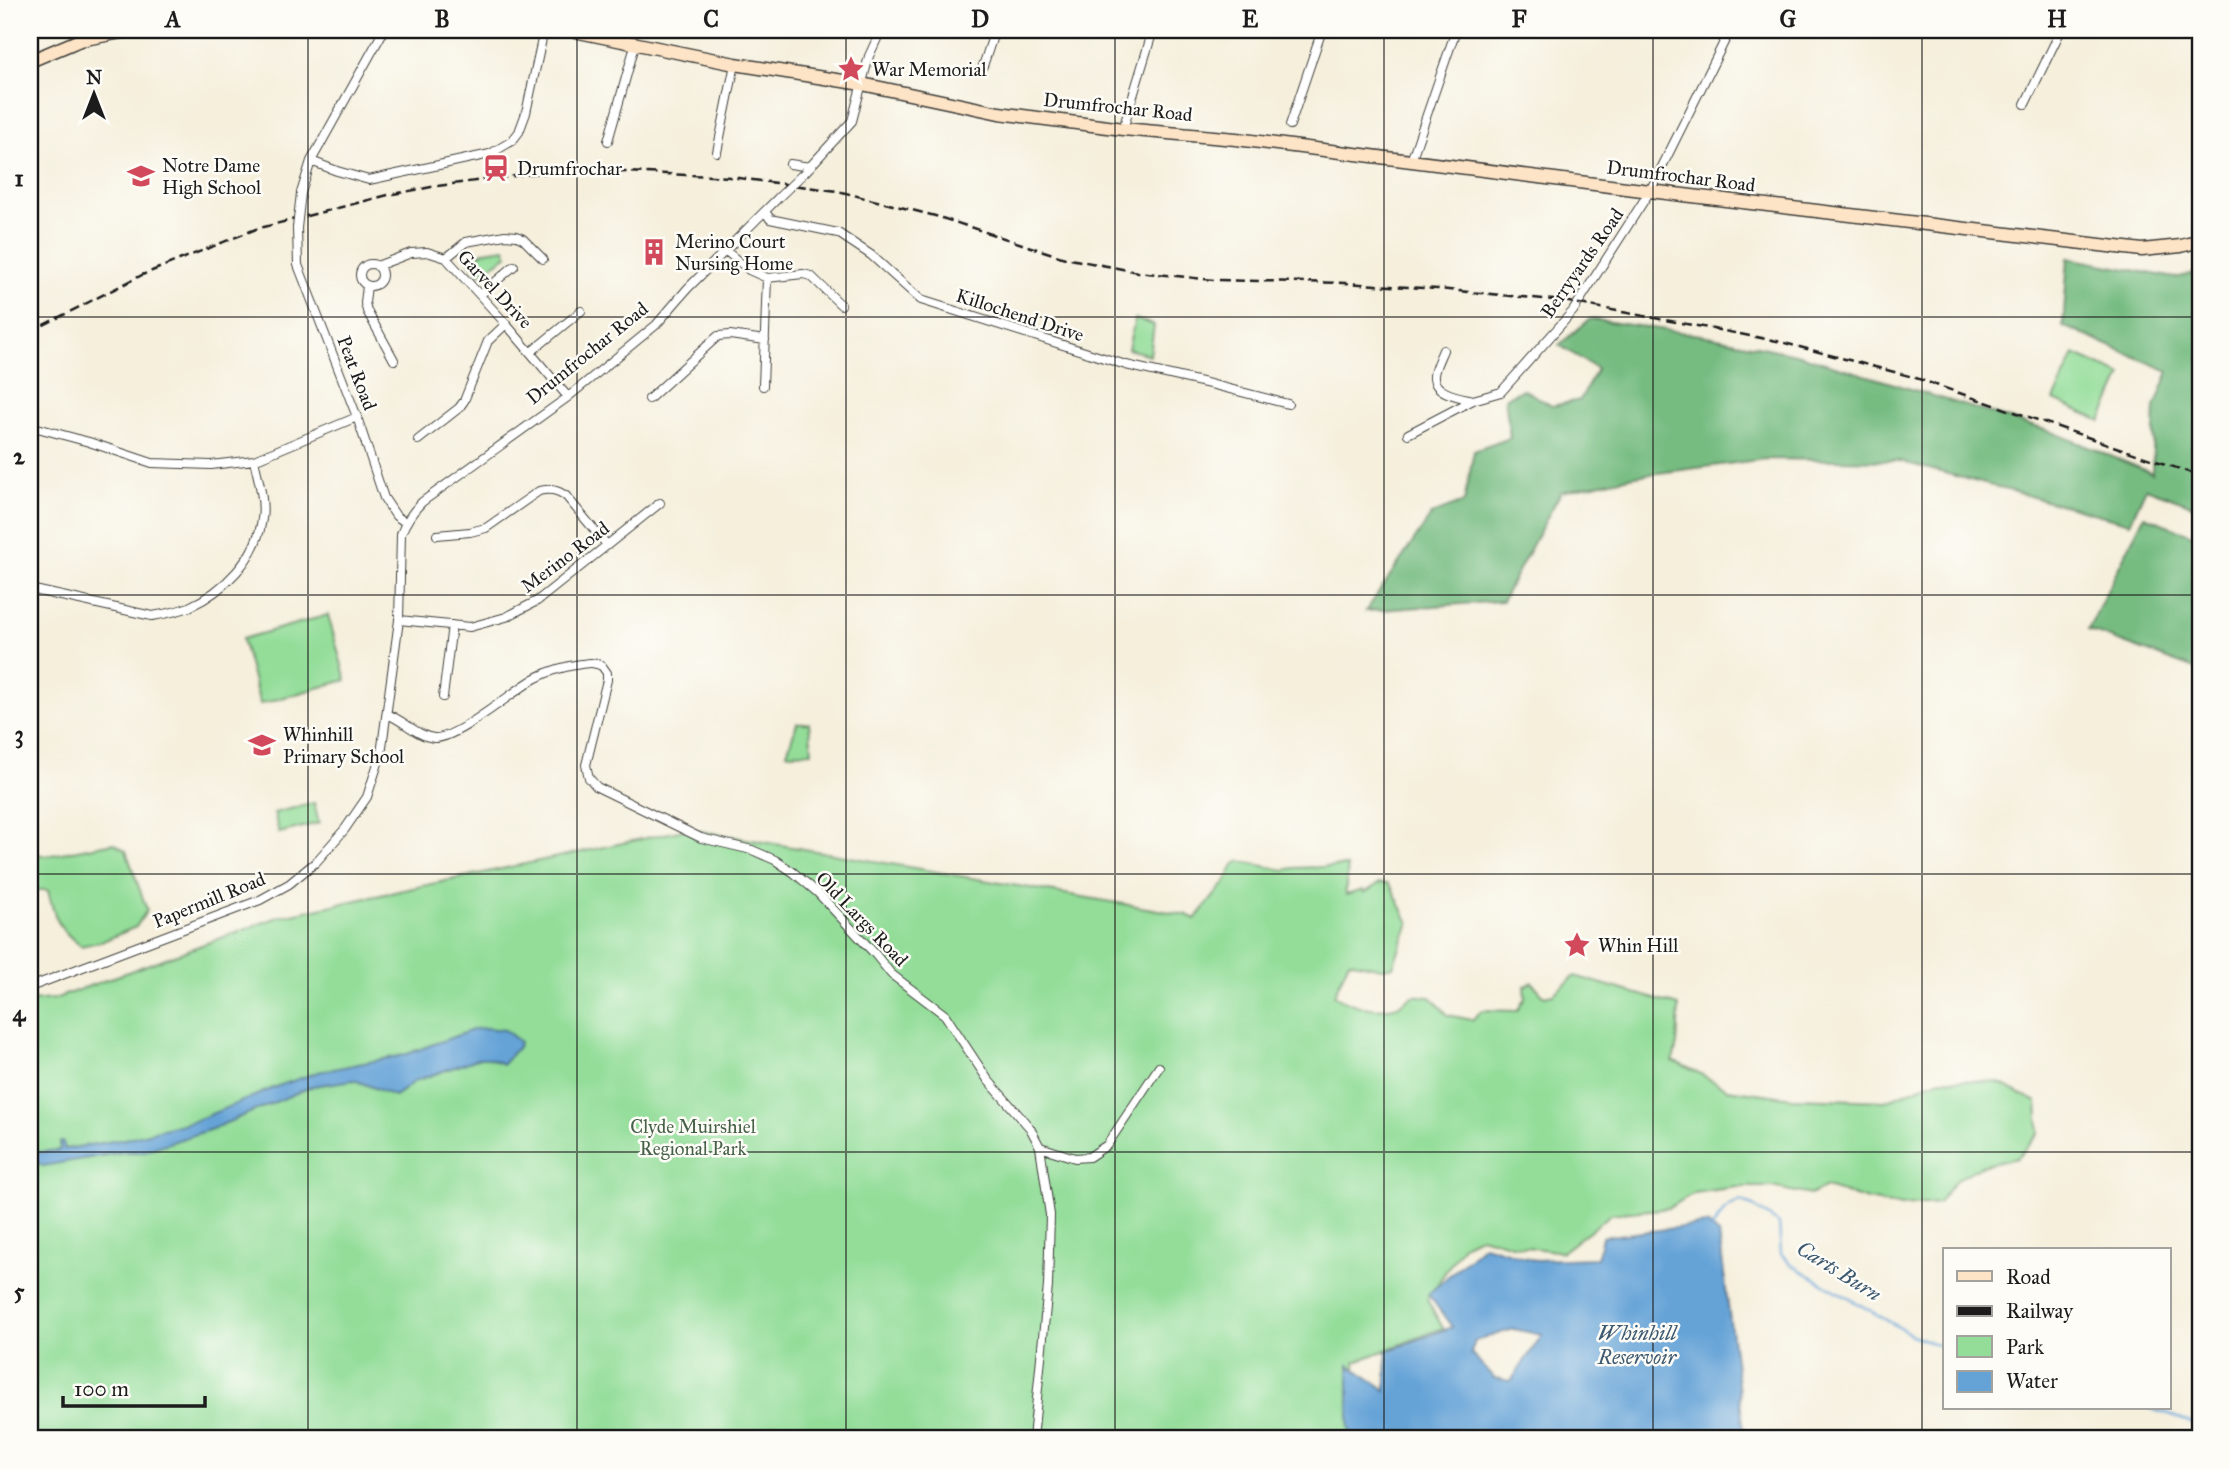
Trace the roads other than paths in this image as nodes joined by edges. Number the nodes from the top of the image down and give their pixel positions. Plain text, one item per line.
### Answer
1 (132, 30) edge
2 (384, 30) edge
3 (544, 30) edge
4 (569, 30) edge
5 (881, 30) edge
6 (995, 30) edge
7 (1153, 30) edge
8 (1322, 30) edge
9 (1456, 30) edge
10 (1730, 30) edge
11 (2061, 30) edge
12 (2174, 30) edge
13 (621, 34) edge
14 (79, 35) edge
15 (2200, 41) edge
16 (636, 42) junction
17 (30, 61) edge
18 (735, 64) junction
19 (983, 66) dead end
20 (862, 84) junction
21 (2025, 104) dead end
22 (1290, 125) dead end
23 (1123, 128) junction
24 (608, 141) dead end
25 (717, 152) dead end
26 (311, 161) junction
27 (1410, 161) junction
28 (790, 164) dead end
29 (808, 169) junction
30 (1650, 191) junction
31 (765, 211) junction
32 (2200, 241) edge
33 (726, 251) junction
34 (446, 258) junction
35 (543, 259) dead end
36 (377, 266) junction
37 (514, 266) dead end
38 (767, 278) junction
39 (368, 285) junction
40 (480, 295) junction
41 (841, 305) dead end
42 (581, 311) dead end
43 (506, 324) junction
44 (765, 340) junction
45 (1443, 350) dead end
46 (531, 352) junction
47 (394, 359) dead end
48 (763, 386) dead end
49 (568, 397) junction
50 (649, 399) dead end
51 (1473, 400) junction
52 (1288, 404) dead end
53 (357, 417) junction
54 (30, 426) edge
55 (1408, 434) dead end
56 (418, 440) dead end
57 (254, 460) junction
58 (660, 503) dead end
59 (405, 522) junction
60 (437, 535) dead end
61 (607, 545) junction
62 (30, 589) edge
63 (399, 620) junction
64 (452, 625) junction
65 (443, 697) dead end
66 (387, 714) junction
67 (30, 988) edge
68 (1159, 1067) dead end
69 (30, 1112) edge
70 (35, 1129) dead end
71 (1040, 1147) junction
72 (1033, 1439) edge

1 - 14 main road
2 - 26 street, Peat Road
3 - 26 street
4 - 13 main road
5 - 20 street
6 - 19 street
7 - 23 street
8 - 22 street
9 - 27 street
10 - 30 street, Berryyards Road
11 - 21 street
12 - 15 street
13 - 16 main road
14 - 17 main road
16 - 18 main road
16 - 24 street
18 - 20 main road
18 - 25 street
20 - 23 main road, Drumfrochar Road
20 - 29 street, Drumfrochar Road
23 - 27 main road, Drumfrochar Road
26 - 53 street, Peat Road, bridge
27 - 30 main road, Drumfrochar Road
28 - 29 street
29 - 31 street, Drumfrochar Road, bridge
30 - 32 main road, Drumfrochar Road
30 - 51 street, Berryyards Road
31 - 33 street, Drumfrochar Road
31 - 52 street, Killochend Drive
33 - 38 street
33 - 49 street, Drumfrochar Road
34 - 35 street
34 - 36 street, Garvel Drive
34 - 40 street, Garvel Drive
36 - 39 street
36 - 39 street
37 - 40 street
38 - 41 street
38 - 44 street
39 - 47 street
40 - 43 street, Garvel Drive
42 - 46 street
43 - 46 street, Garvel Drive
43 - 56 street
44 - 48 street
44 - 50 street
45 - 51 street
46 - 49 street, Garvel Drive
49 - 59 street, Drumfrochar Road
51 - 55 street, Berryyards Road
53 - 57 street
53 - 59 street, Peat Road
54 - 57 street
57 - 62 street
58 - 61 street, Merino Road
59 - 63 street
60 - 61 street
61 - 64 street, Merino Road
63 - 64 street, Merino Road
63 - 66 street
64 - 65 street
66 - 67 street, Papermill Road
66 - 71 street, Old Largs Road
68 - 71 street
69 - 70 street
71 - 72 street, Old Largs Road

